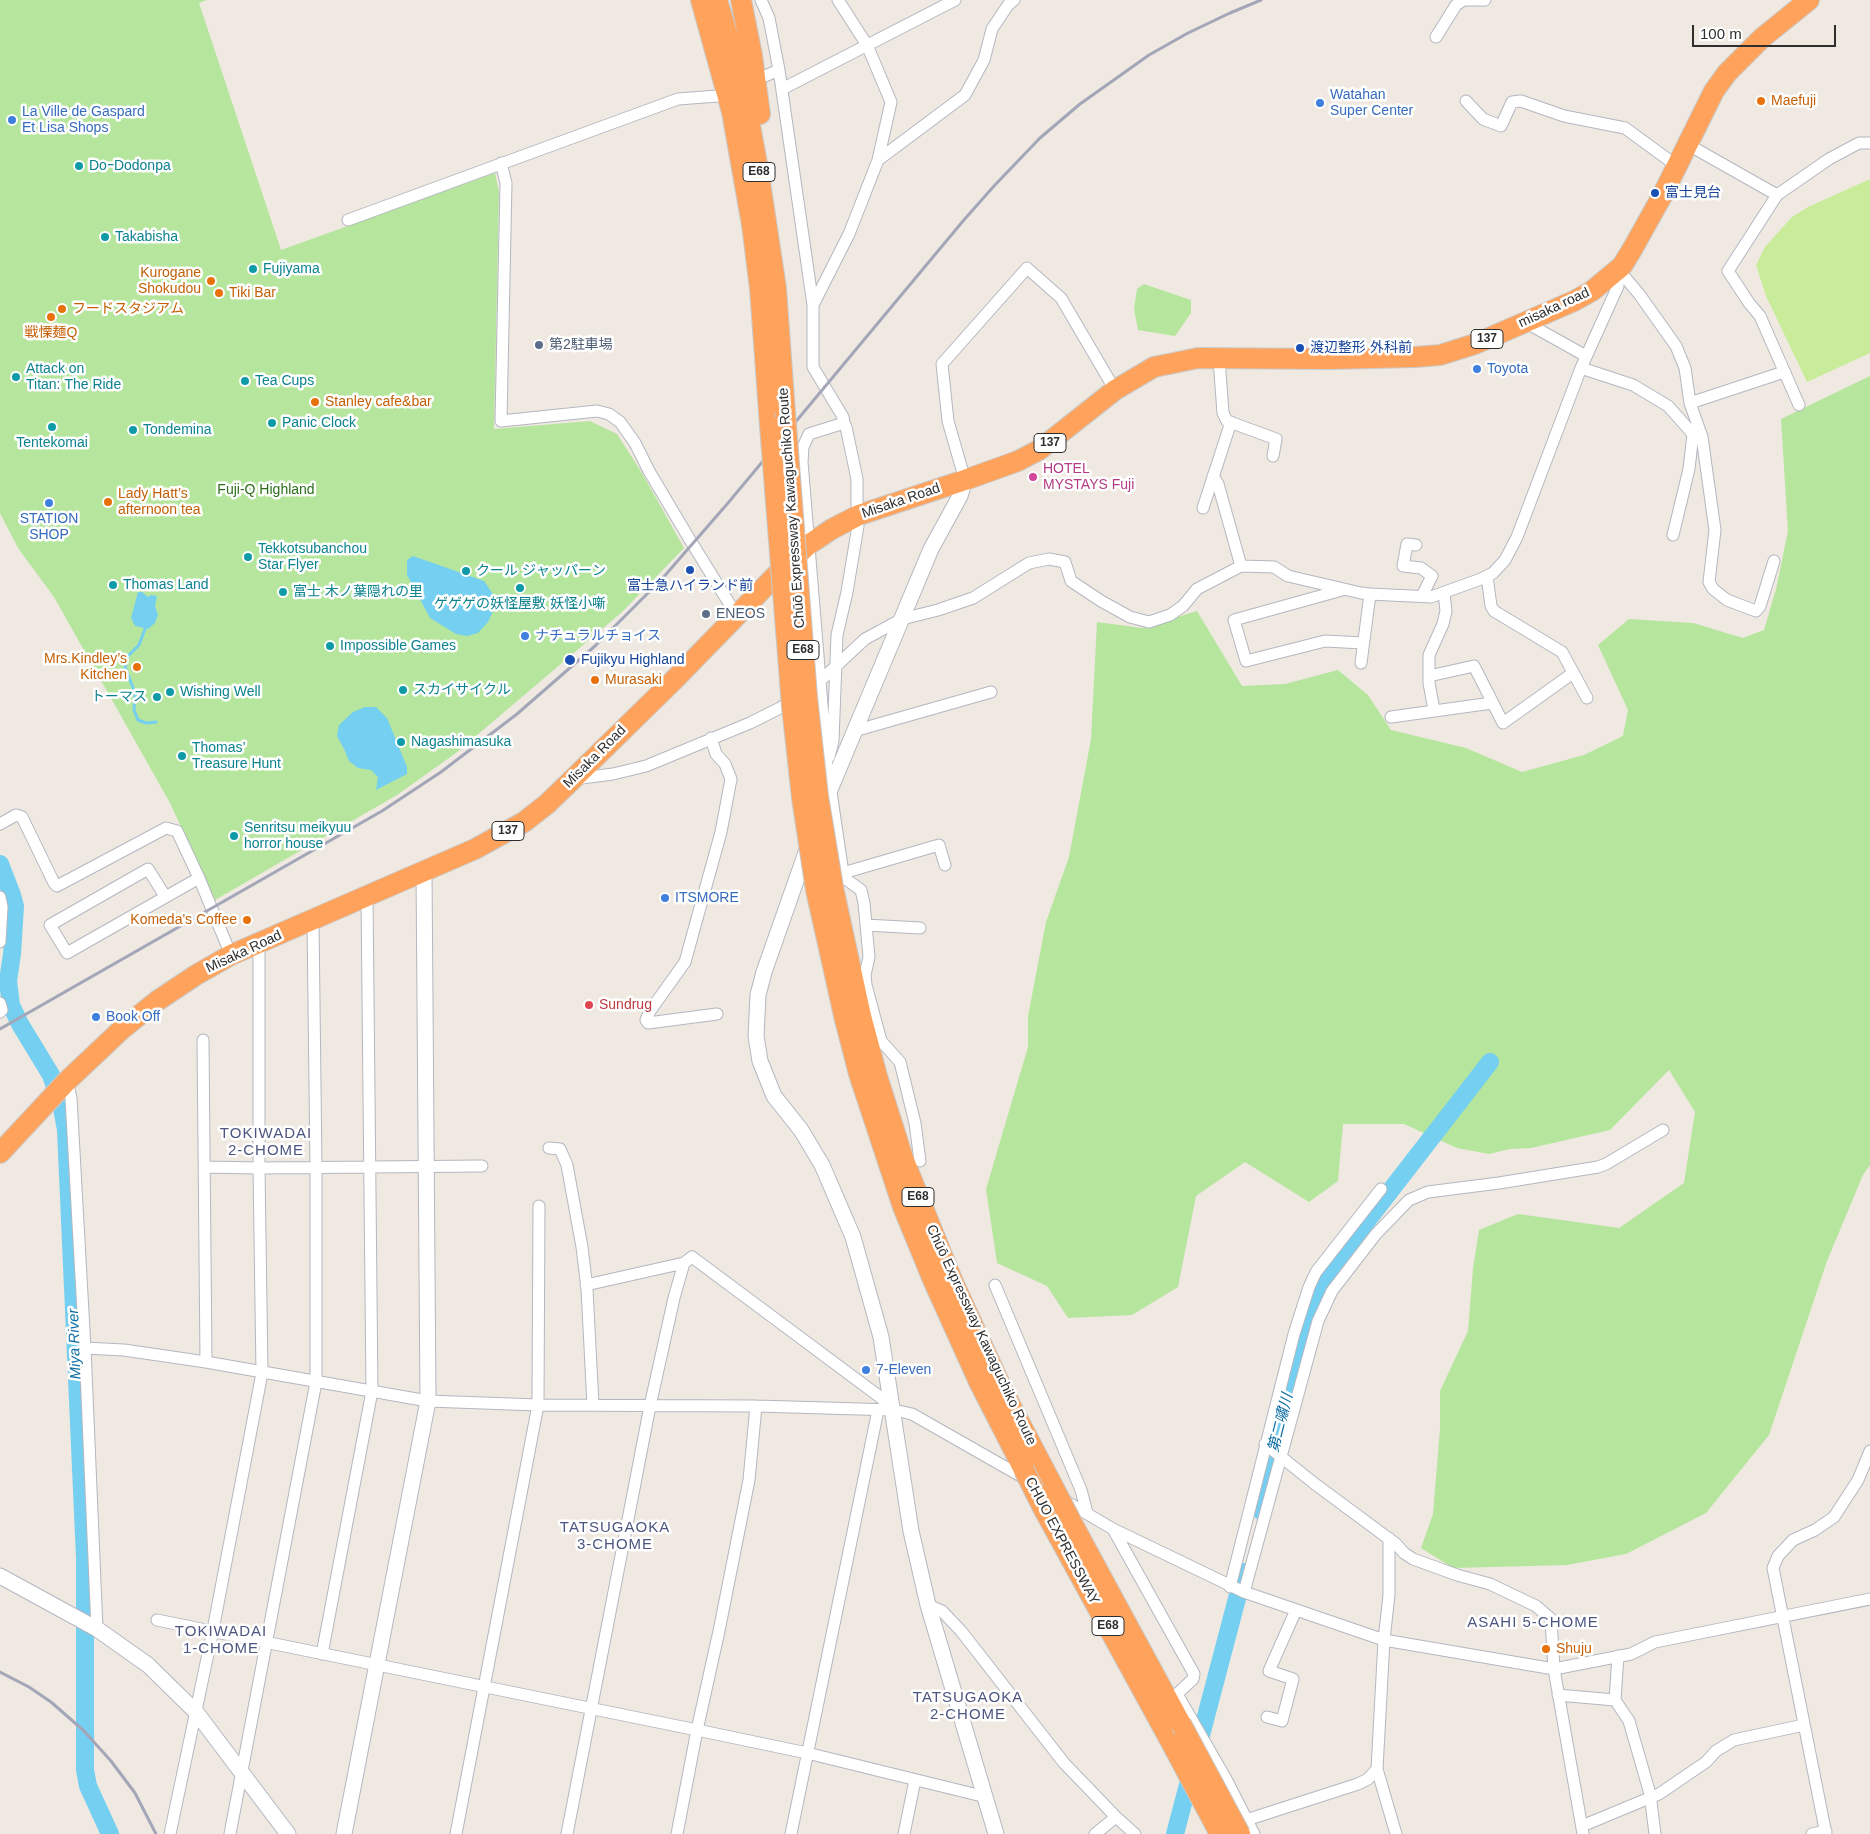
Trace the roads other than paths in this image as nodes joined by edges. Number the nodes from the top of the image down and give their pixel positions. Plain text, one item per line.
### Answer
1 (693, 0) edge
2 (701, 0) edge
3 (717, 0) edge
4 (741, 0) edge
5 (761, 0) edge
6 (956, 0) edge
7 (1014, 0) edge
8 (1462, 0) edge
9 (1485, 0) edge
10 (1809, 0) edge
11 (841, 1) edge
12 (1436, 37) dead end
13 (867, 45) junction
14 (779, 70) junction
15 (765, 76) dead end
16 (782, 89) junction
17 (718, 96) dead end
18 (1466, 101) dead end
19 (732, 112) junction
20 (1870, 143) edge
21 (1688, 144) junction
22 (878, 160) junction
23 (501, 163) junction
24 (1677, 166) junction
25 (1777, 196) junction
26 (348, 220) dead end
27 (1618, 269) junction
28 (813, 305) junction
29 (1525, 322) junction
30 (781, 347) junction
31 (1586, 356) junction
32 (1219, 359) junction
33 (1581, 368) junction
34 (1784, 372) junction
35 (1115, 390) junction
36 (1690, 403) junction
37 (1798, 406) dead end
38 (1231, 422) junction
39 (844, 423) junction
40 (1273, 456) dead end
41 (1213, 476) junction
42 (965, 480) junction
43 (857, 505) dead end
44 (1203, 508) dead end
45 (858, 526) dead end
46 (1673, 535) dead end
47 (808, 545) junction
48 (1416, 545) dead end
49 (1774, 561) dead end
50 (1242, 566) junction
51 (1486, 576) junction
52 (1344, 590) junction
53 (1444, 593) junction
54 (1370, 594) junction
55 (1422, 596) junction
56 (737, 616) junction
57 (902, 619) junction
58 (1363, 643) junction
59 (1361, 663) dead end
60 (837, 667) junction
61 (1572, 673) junction
62 (1429, 676) junction
63 (820, 682) junction
64 (991, 692) dead end
65 (1587, 698) dead end
66 (1492, 702) junction
67 (1434, 710) junction
68 (1391, 717) dead end
69 (854, 731) junction
70 (711, 738) junction
71 (827, 765) junction
72 (573, 779) junction
73 (830, 788) junction
74 (0, 824) edge
75 (945, 865) dead end
76 (424, 870) junction
77 (199, 878) junction
78 (830, 883) junction
79 (165, 896) junction
80 (367, 896) junction
81 (0, 897) edge
82 (1, 920) edge
83 (313, 920) junction
84 (866, 925) junction
85 (920, 928) dead end
86 (0, 942) edge
87 (259, 944) junction
88 (231, 955) junction
89 (0, 1003) edge
90 (0, 1012) edge
91 (717, 1014) dead end
92 (203, 1040) dead end
93 (59, 1090) junction
94 (1663, 1130) dead end
95 (549, 1148) dead end
96 (0, 1153) edge
97 (920, 1161) dead end
98 (426, 1166) junction
99 (482, 1166) dead end
100 (204, 1167) junction
101 (316, 1167) junction
102 (369, 1167) junction
103 (258, 1168) junction
104 (1381, 1189) dead end
105 (539, 1206) dead end
106 (684, 1263) junction
107 (586, 1285) junction
108 (995, 1285) dead end
109 (85, 1348) junction
110 (206, 1362) junction
111 (262, 1373) junction
112 (316, 1382) junction
113 (372, 1391) junction
114 (428, 1401) junction
115 (538, 1405) junction
116 (593, 1405) junction
117 (650, 1406) junction
118 (756, 1406) junction
119 (878, 1410) junction
120 (894, 1410) junction
121 (1267, 1446) junction
122 (1870, 1451) edge
123 (1280, 1456) junction
124 (1024, 1470) joint
125 (1054, 1488) joint
126 (1079, 1518) junction
127 (1113, 1529) junction
128 (1389, 1538) junction
129 (0, 1576) edge
130 (1236, 1589) junction
131 (1870, 1599) edge
132 (928, 1605) junction
133 (1296, 1610) junction
134 (1783, 1616) junction
135 (157, 1620) dead end
136 (94, 1628) junction
137 (213, 1630) junction
138 (1384, 1640) junction
139 (267, 1642) junction
140 (322, 1654) junction
141 (1618, 1656) junction
142 (377, 1665) junction
143 (1554, 1669) junction
144 (485, 1687) junction
145 (1558, 1695) junction
146 (1615, 1700) junction
147 (592, 1708) junction
148 (196, 1712) junction
149 (1267, 1717) dead end
150 (1804, 1724) junction
151 (697, 1730) junction
152 (807, 1753) junction
153 (1377, 1769) junction
154 (243, 1773) junction
155 (915, 1780) junction
156 (986, 1797) junction
157 (1650, 1797) junction
158 (1116, 1817) junction
159 (1243, 1826) edge
160 (1582, 1830) edge
161 (1826, 1832) edge
162 (170, 1834) edge
163 (230, 1834) edge
164 (287, 1834) edge
165 (344, 1834) edge
166 (456, 1834) edge
167 (567, 1834) edge
168 (677, 1834) edge
169 (791, 1834) edge
170 (904, 1834) edge
171 (996, 1834) edge
172 (1095, 1834) edge
173 (1135, 1834) edge
174 (1214, 1834) edge
175 (1220, 1834) edge
176 (1254, 1834) edge
177 (1396, 1834) edge
178 (1655, 1834) edge
179 (1812, 1834) edge

1 - 19 highway
2 - 19 highway, Chūō Expressway Kawaguchiko Route / E68
3 - 30 highway, Chūō Expressway Kawaguchiko Route / E68
4 - 30 highway
5 - 14 street
6 - 13 street
7 - 22 street
8 - 9 street
8 - 12 street
10 - 21 highway, misaka road / 137
11 - 13 street
13 - 16 street
13 - 22 street
14 - 15 street
14 - 16 street
16 - 28 street
17 - 23 street
18 - 24 street
19 - 78 highway, Chūō Expressway Kawaguchiko Route / E68, bridge
20 - 25 street
21 - 24 highway, misaka road / 137
21 - 25 street
22 - 28 street
23 - 26 street
23 - 56 street
24 - 27 highway, misaka road / 137
25 - 34 street
27 - 29 highway, misaka road / 137
27 - 31 street
27 - 36 street
28 - 39 street
29 - 31 street
29 - 32 highway, misaka road / 137
30 - 78 highway, Chūō Expressway Kawaguchiko Route / E68, bridge
31 - 33 street
32 - 35 highway, Misaka Road / 137
32 - 38 street
33 - 46 street
33 - 51 street
34 - 36 street
34 - 37 street
35 - 42 highway, Misaka Road / 137
35 - 42 street
36 - 49 street
38 - 40 street
38 - 41 street
39 - 43 street
39 - 47 street
41 - 44 street
41 - 50 street
42 - 47 highway, Misaka Road / 137
42 - 57 street
45 - 60 street
47 - 56 highway, Misaka Road / 137
47 - 63 street
48 - 55 street
50 - 52 street
50 - 57 street
51 - 53 street
51 - 61 street
52 - 54 street
52 - 58 street
53 - 55 street
53 - 62 street
54 - 55 street
54 - 58 street
56 - 72 highway, Misaka Road / 137
57 - 60 street
57 - 69 street
58 - 59 street
60 - 63 street
60 - 71 street
61 - 65 street
61 - 66 street
62 - 66 street
62 - 67 street
63 - 70 street
63 - 71 street
64 - 69 street
66 - 67 street
67 - 68 street
69 - 73 street
70 - 72 street
70 - 91 street
71 - 73 street
72 - 76 highway, Misaka Road / 137
73 - 78 street
73 - 120 street
74 - 77 street
75 - 78 street
76 - 80 highway, Misaka Road / 137
76 - 98 street
77 - 79 street
77 - 88 street
78 - 84 street
78 - 124 highway, Chūō Expressway Kawaguchiko Route / E68
78 - 125 highway, Chūō Expressway Kawaguchiko Route / E68
79 - 79 street
80 - 83 highway, Misaka Road / 137
80 - 102 street
81 - 82 street
82 - 86 street
83 - 87 highway, Misaka Road / 137
83 - 101 street
84 - 85 street
84 - 97 street
87 - 88 highway, Misaka Road / 137
87 - 103 street
88 - 93 highway, Misaka Road / 137
89 - 90 street
92 - 100 street
93 - 96 highway, Misaka Road / 137
93 - 109 street
94 - 123 street
95 - 107 street
98 - 99 street
98 - 102 street
98 - 114 street
100 - 103 street
100 - 110 street
101 - 102 street
101 - 103 street
101 - 112 street
102 - 113 street
103 - 111 street
104 - 121 street
105 - 115 street
106 - 107 street
106 - 117 street
106 - 120 street
107 - 116 street
108 - 126 street
109 - 110 street
109 - 136 street
110 - 111 street
111 - 112 street
111 - 137 street
112 - 113 street
112 - 139 street
113 - 114 street
113 - 140 street
114 - 115 street
114 - 142 street
115 - 116 street
115 - 144 street
116 - 117 street
117 - 118 street
117 - 147 street
118 - 119 street
118 - 151 street
119 - 120 street
119 - 152 street
120 - 126 street
120 - 132 street
121 - 123 street
121 - 130 street
122 - 134 street
123 - 128 street
123 - 130 street
124 - 175 highway, CHUO EXPRESSWAY / E68, bridge
125 - 126 highway, CHUO EXPRESSWAY / E68, bridge
126 - 127 street
126 - 159 highway, CHUO EXPRESSWAY / E68, bridge
127 - 130 street
127 - 159 street
128 - 138 street
128 - 143 street
129 - 136 street
130 - 133 street
131 - 134 street
132 - 156 street
132 - 158 street
133 - 138 street
133 - 149 street
134 - 141 street
134 - 150 street
135 - 137 street
136 - 148 street
137 - 139 street
137 - 148 street
138 - 143 street
138 - 153 street
139 - 140 street
139 - 154 street
140 - 142 street
141 - 143 street
141 - 146 street
142 - 144 street
142 - 165 street
143 - 145 street
144 - 147 street
144 - 166 street
145 - 146 street
145 - 160 street
146 - 157 street
147 - 151 street
147 - 167 street
148 - 154 street
148 - 162 street
150 - 157 street
150 - 161 street
151 - 152 street
151 - 168 street
152 - 155 street
152 - 169 street
153 - 159 street
153 - 177 street
154 - 163 street
154 - 164 street
155 - 156 street
155 - 170 street
156 - 171 street
157 - 160 street
157 - 178 street
158 - 172 street
158 - 173 street
159 - 174 street
159 - 176 street
161 - 179 street

